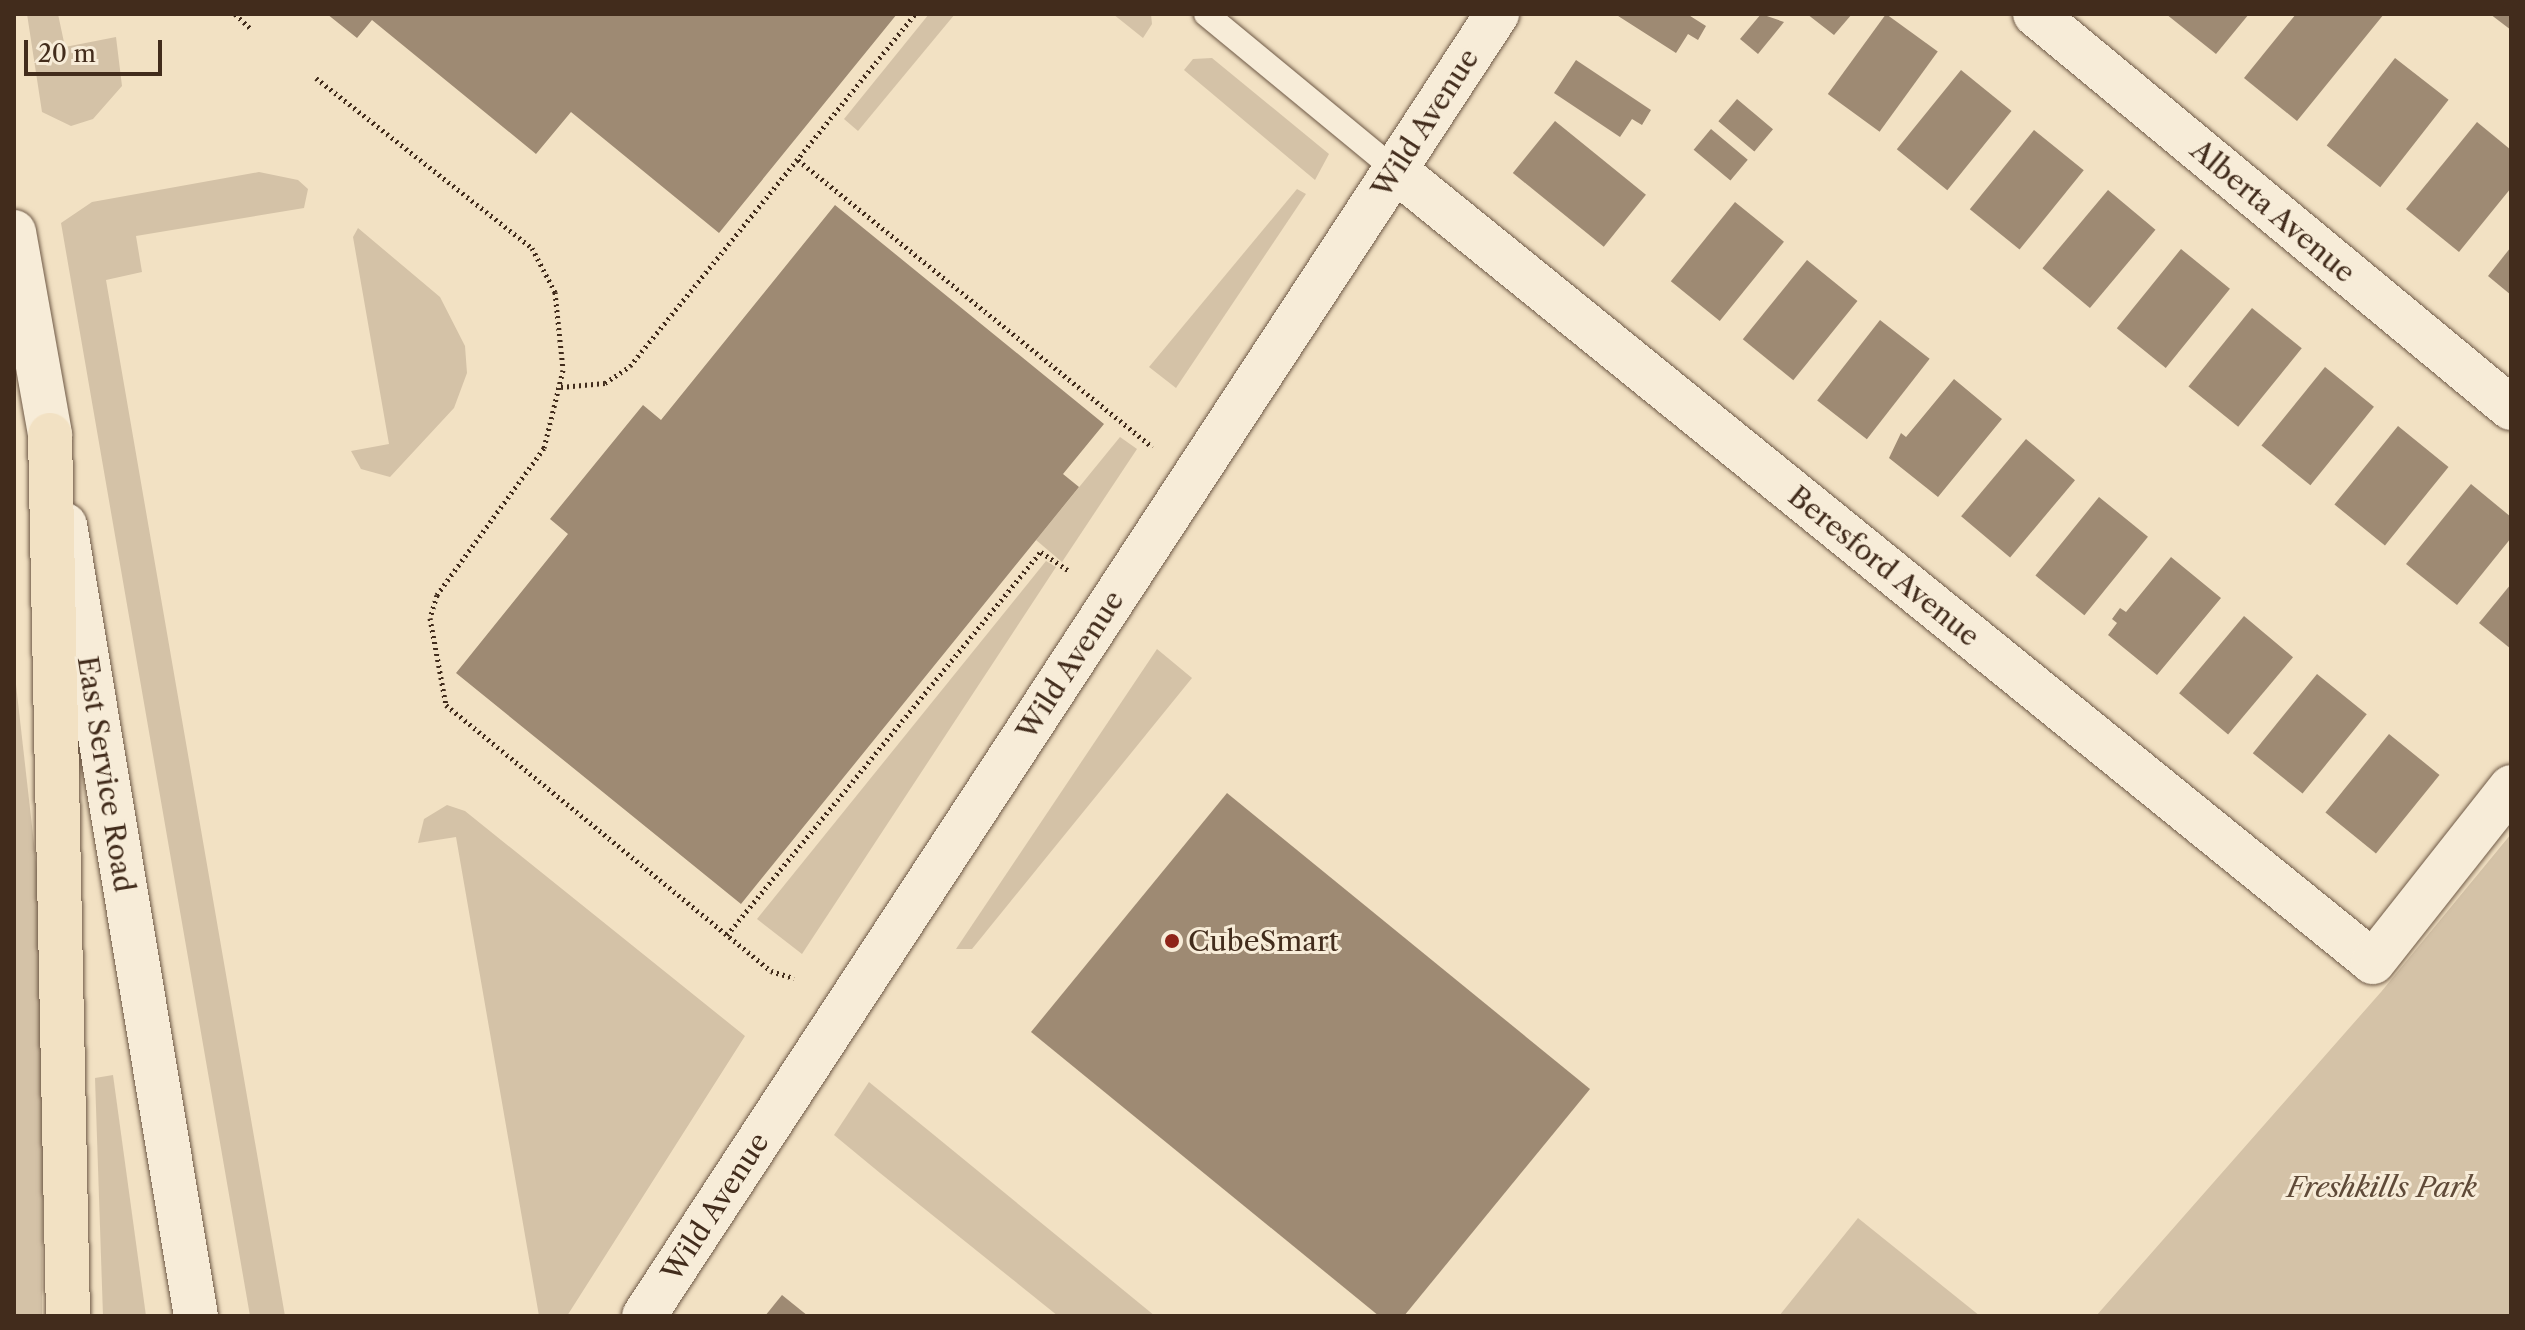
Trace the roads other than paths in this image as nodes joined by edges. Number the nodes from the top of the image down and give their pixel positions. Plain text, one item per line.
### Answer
1 (1206, 14) edge
2 (1497, 14) edge
3 (2035, 14) edge
4 (1395, 170) junction
5 (14, 232) edge
6 (2511, 408) edge
7 (50, 435) junction
8 (2511, 787) edge
9 (68, 1316) edge
10 (196, 1316) edge
11 (644, 1316) edge

1 - 4 lane
2 - 4 street, Wild Avenue
3 - 6 street, Alberta Avenue
4 - 8 street, Beresford Avenue
4 - 11 street, Wild Avenue
5 - 7 street, East Service Road
7 - 9 highway
7 - 10 street, East Service Road

